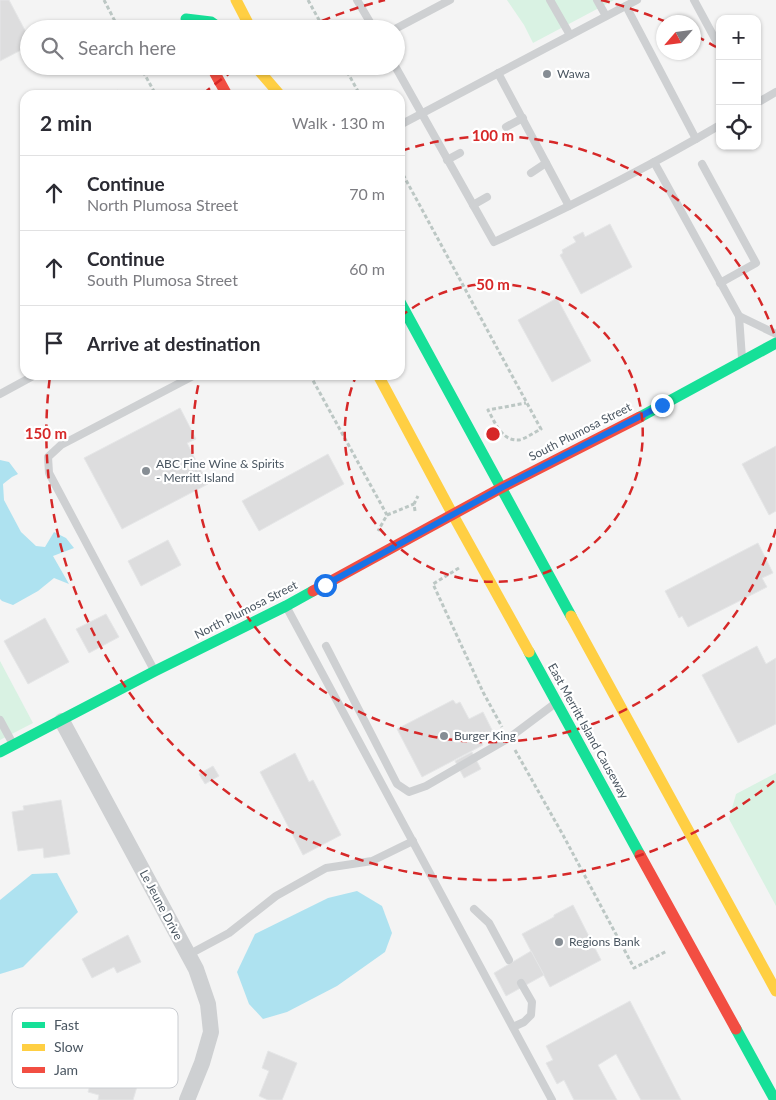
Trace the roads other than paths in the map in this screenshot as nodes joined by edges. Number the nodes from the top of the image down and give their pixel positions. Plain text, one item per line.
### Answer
1 (236, 0) edge
2 (358, 0) edge
3 (450, 0) edge
4 (550, 0) edge
5 (597, 0) edge
6 (636, 0) edge
7 (694, 0) edge
8 (180, 6) dead end
9 (626, 6) junction
10 (606, 16) junction
11 (187, 20) edge
12 (246, 20) edge
13 (369, 20) edge
14 (405, 24) edge
15 (570, 35) junction
16 (716, 41) edge
17 (498, 73) junction
18 (216, 75) edge
19 (263, 75) edge
20 (277, 75) edge
21 (399, 75) edge
22 (224, 90) edge
23 (276, 90) edge
24 (285, 90) edge
25 (776, 92) edge
26 (761, 101) edge
27 (421, 114) junction
28 (523, 118) junction
29 (405, 122) edge
30 (506, 127) dead end
31 (716, 127) edge
32 (696, 139) junction
33 (460, 153) dead end
34 (447, 160) junction
35 (654, 162) junction
36 (546, 163) junction
37 (702, 164) dead end
38 (530, 173) dead end
39 (488, 197) dead end
40 (473, 205) junction
41 (569, 206) junction
42 (720, 283) junction
43 (405, 311) edge
44 (739, 316) junction
45 (776, 334) edge
46 (776, 343) edge
47 (742, 362) junction
48 (27, 380) edge
49 (185, 380) edge
50 (381, 380) edge
51 (0, 394) edge
52 (501, 488) junction
53 (453, 515) junction
54 (286, 606) junction
55 (326, 646) dead end
56 (155, 671) junction
57 (557, 702) junction
58 (0, 720) edge
59 (62, 720) junction
60 (14, 745) junction
61 (0, 752) edge
62 (413, 841) junction
63 (474, 909) dead end
64 (188, 955) junction
65 (508, 960) dead end
66 (521, 983) dead end
67 (776, 991) edge
68 (513, 1027) junction
69 (187, 1100) edge
70 (552, 1100) edge
71 (775, 1100) edge

1 - 12 main road
2 - 13 lane
3 - 14 lane
4 - 15 lane
5 - 10 lane
6 - 9 lane
7 - 16 lane
8 - 11 main road
9 - 10 lane
9 - 32 lane
10 - 15 lane
15 - 17 lane
17 - 27 lane
17 - 28 lane
18 - 22 main road
19 - 23 main road
20 - 24 main road
21 - 27 lane
25 - 26 lane
27 - 29 lane
27 - 34 lane
28 - 30 lane
28 - 36 lane
31 - 32 lane
32 - 35 lane
33 - 34 lane
34 - 40 lane
35 - 41 lane
35 - 42 lane
36 - 38 lane
36 - 41 lane
37 - 42 lane
39 - 40 lane
40 - 41 lane
42 - 44 lane
43 - 52 main road
44 - 45 lane
44 - 47 lane
46 - 47 main road, South Plumosa Street
47 - 52 main road, South Plumosa Street
48 - 51 lane
49 - 56 lane
50 - 53 main road, East Merritt Island Causeway
52 - 53 main road, North Plumosa Street
52 - 67 main road
53 - 54 main road, North Plumosa Street
53 - 57 main road, East Merritt Island Causeway
54 - 56 main road, North Plumosa Street
54 - 62 lane
55 - 57 lane
56 - 59 main road, North Plumosa Street
57 - 71 main road, East Merritt Island Causeway
58 - 60 lane
59 - 60 main road, North Plumosa Street
59 - 64 street, Le Jeune Drive
60 - 61 main road, North Plumosa Street
62 - 64 lane
62 - 68 lane
63 - 65 lane
64 - 69 street, Le Jeune Drive
66 - 68 lane
68 - 70 lane

